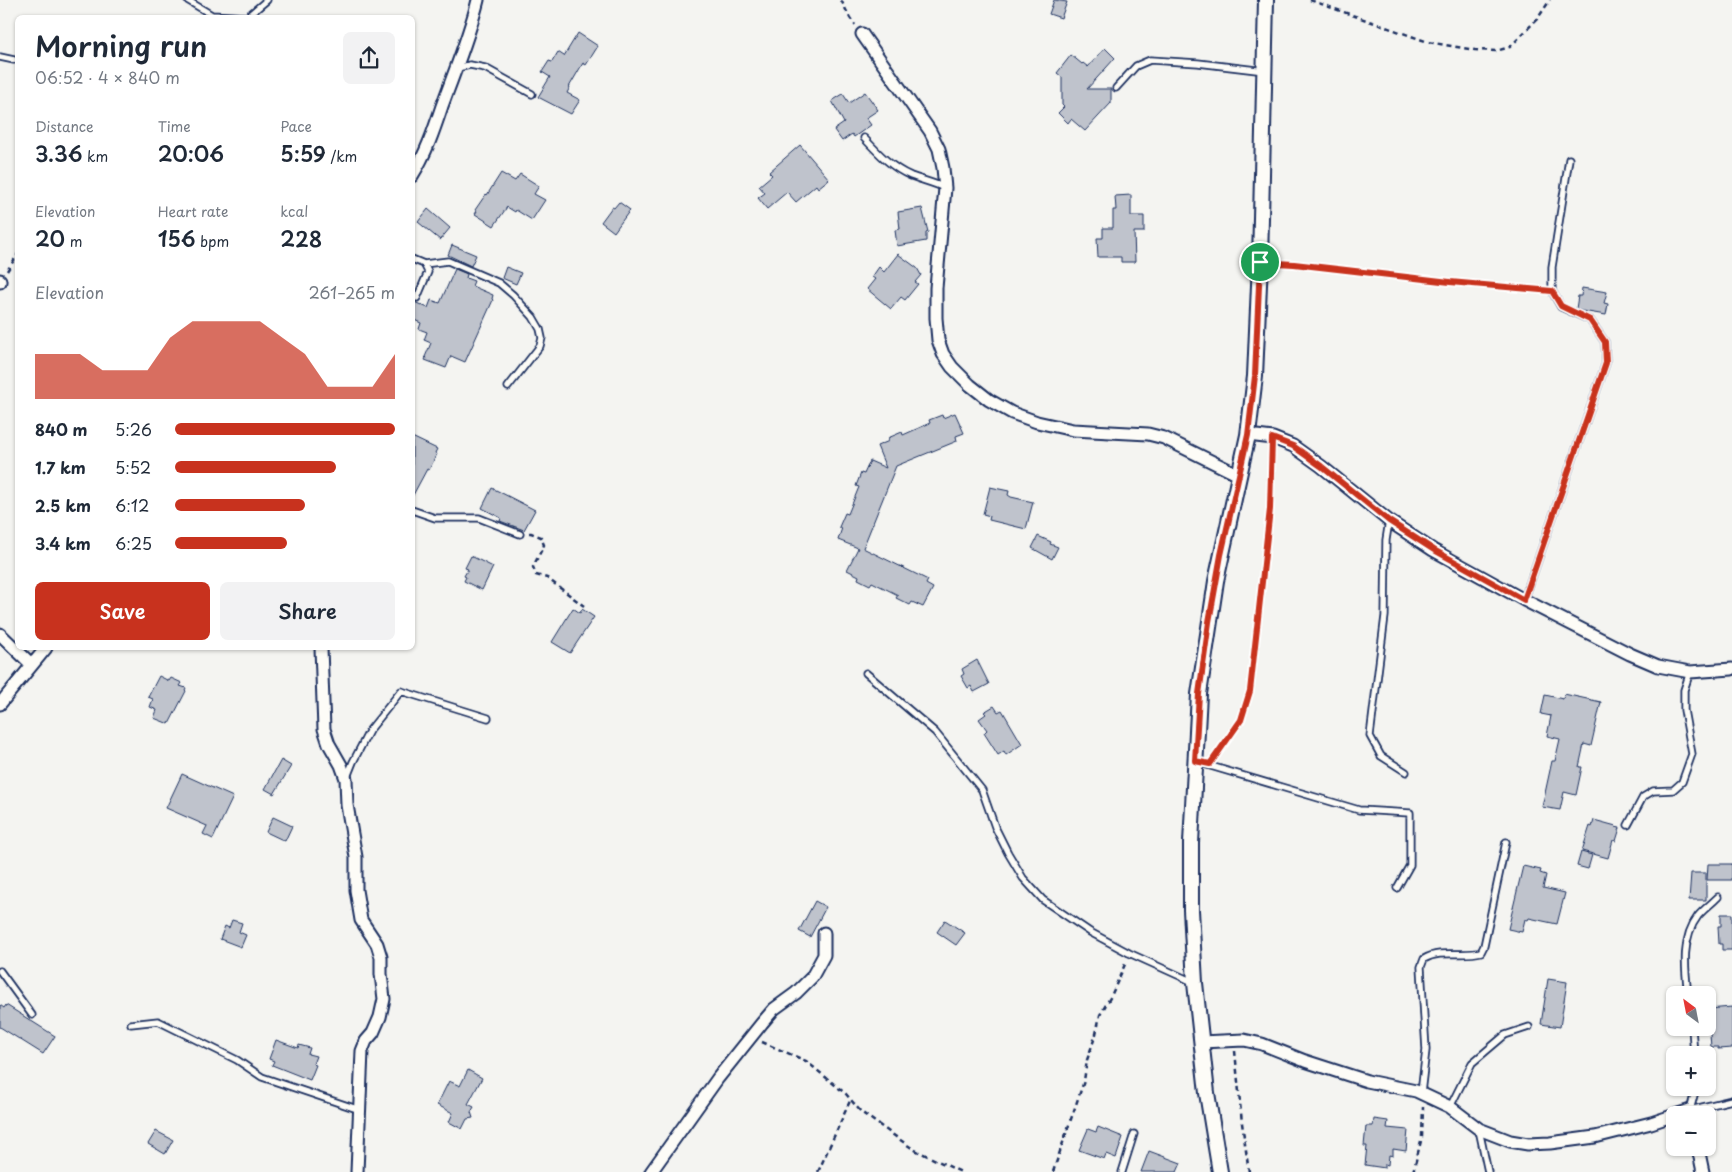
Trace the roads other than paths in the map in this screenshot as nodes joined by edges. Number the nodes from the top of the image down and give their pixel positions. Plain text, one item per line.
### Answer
1 (186, 0) edge
2 (267, 0) edge
3 (478, 0) edge
4 (1266, 0) edge
5 (212, 15) edge
6 (249, 15) edge
7 (862, 34) road end
8 (0, 56) edge
9 (14, 60) dead end
10 (457, 68) junction
11 (1265, 71) junction
12 (1116, 88) dead end
13 (532, 94) dead end
14 (864, 138) dead end
15 (1570, 159) dead end
16 (415, 172) edge
17 (945, 188) junction
18 (415, 260) edge
19 (424, 264) junction
20 (417, 298) dead end
21 (508, 387) dead end
22 (1248, 435) junction
23 (1239, 475) junction
24 (415, 511) edge
25 (1389, 521) junction
26 (520, 534) road end
27 (1524, 600) junction
28 (0, 634) edge
29 (15, 649) edge
30 (17, 650) edge
31 (44, 650) edge
32 (321, 650) edge
33 (32, 665) junction
34 (1732, 669) edge
35 (1690, 672) junction
36 (866, 673) dead end
37 (0, 704) edge
38 (488, 718) dead end
39 (1195, 761) junction
40 (1406, 772) dead end
41 (346, 779) junction
42 (1628, 825) dead end
43 (1506, 842) dead end
44 (1397, 888) dead end
45 (1718, 897) dead end
46 (824, 933) dead end
47 (0, 971) edge
48 (1195, 982) junction
49 (1687, 986) edge
50 (32, 1015) dead end
51 (131, 1024) dead end
52 (1529, 1027) dead end
53 (1201, 1042) junction
54 (1418, 1092) junction
55 (1732, 1100) edge
56 (1711, 1106) edge
57 (1450, 1108) junction
58 (360, 1110) junction
59 (1666, 1118) edge
60 (1479, 1129) junction
61 (1134, 1134) dead end
62 (1700, 1156) edge
63 (357, 1172) edge
64 (651, 1172) edge
65 (1122, 1172) edge
66 (1220, 1172) edge
67 (1488, 1172) edge
68 (1703, 1172) edge

1 - 5 lane
2 - 6 lane
3 - 10 street
4 - 11 street
7 - 17 street
8 - 9 lane
10 - 13 lane
10 - 16 street
11 - 12 lane
11 - 22 street
14 - 17 lane
15 - 27 lane
17 - 23 street
18 - 19 lane
19 - 20 lane
19 - 21 lane
22 - 23 street
22 - 25 street
23 - 39 street
24 - 26 lane
25 - 27 street
25 - 40 lane
27 - 35 street
28 - 29 street
30 - 33 street
31 - 33 street
32 - 41 street
33 - 37 street
34 - 35 street
35 - 42 lane
36 - 48 lane
38 - 41 lane
39 - 44 lane
39 - 48 street
41 - 58 street
43 - 54 lane
45 - 49 lane
46 - 64 street
47 - 50 lane
48 - 53 street
51 - 58 lane
52 - 57 lane
53 - 54 street
53 - 66 street
54 - 57 street
55 - 56 lane
57 - 60 street
58 - 63 street
59 - 60 street
60 - 67 lane
61 - 65 lane
62 - 68 street

